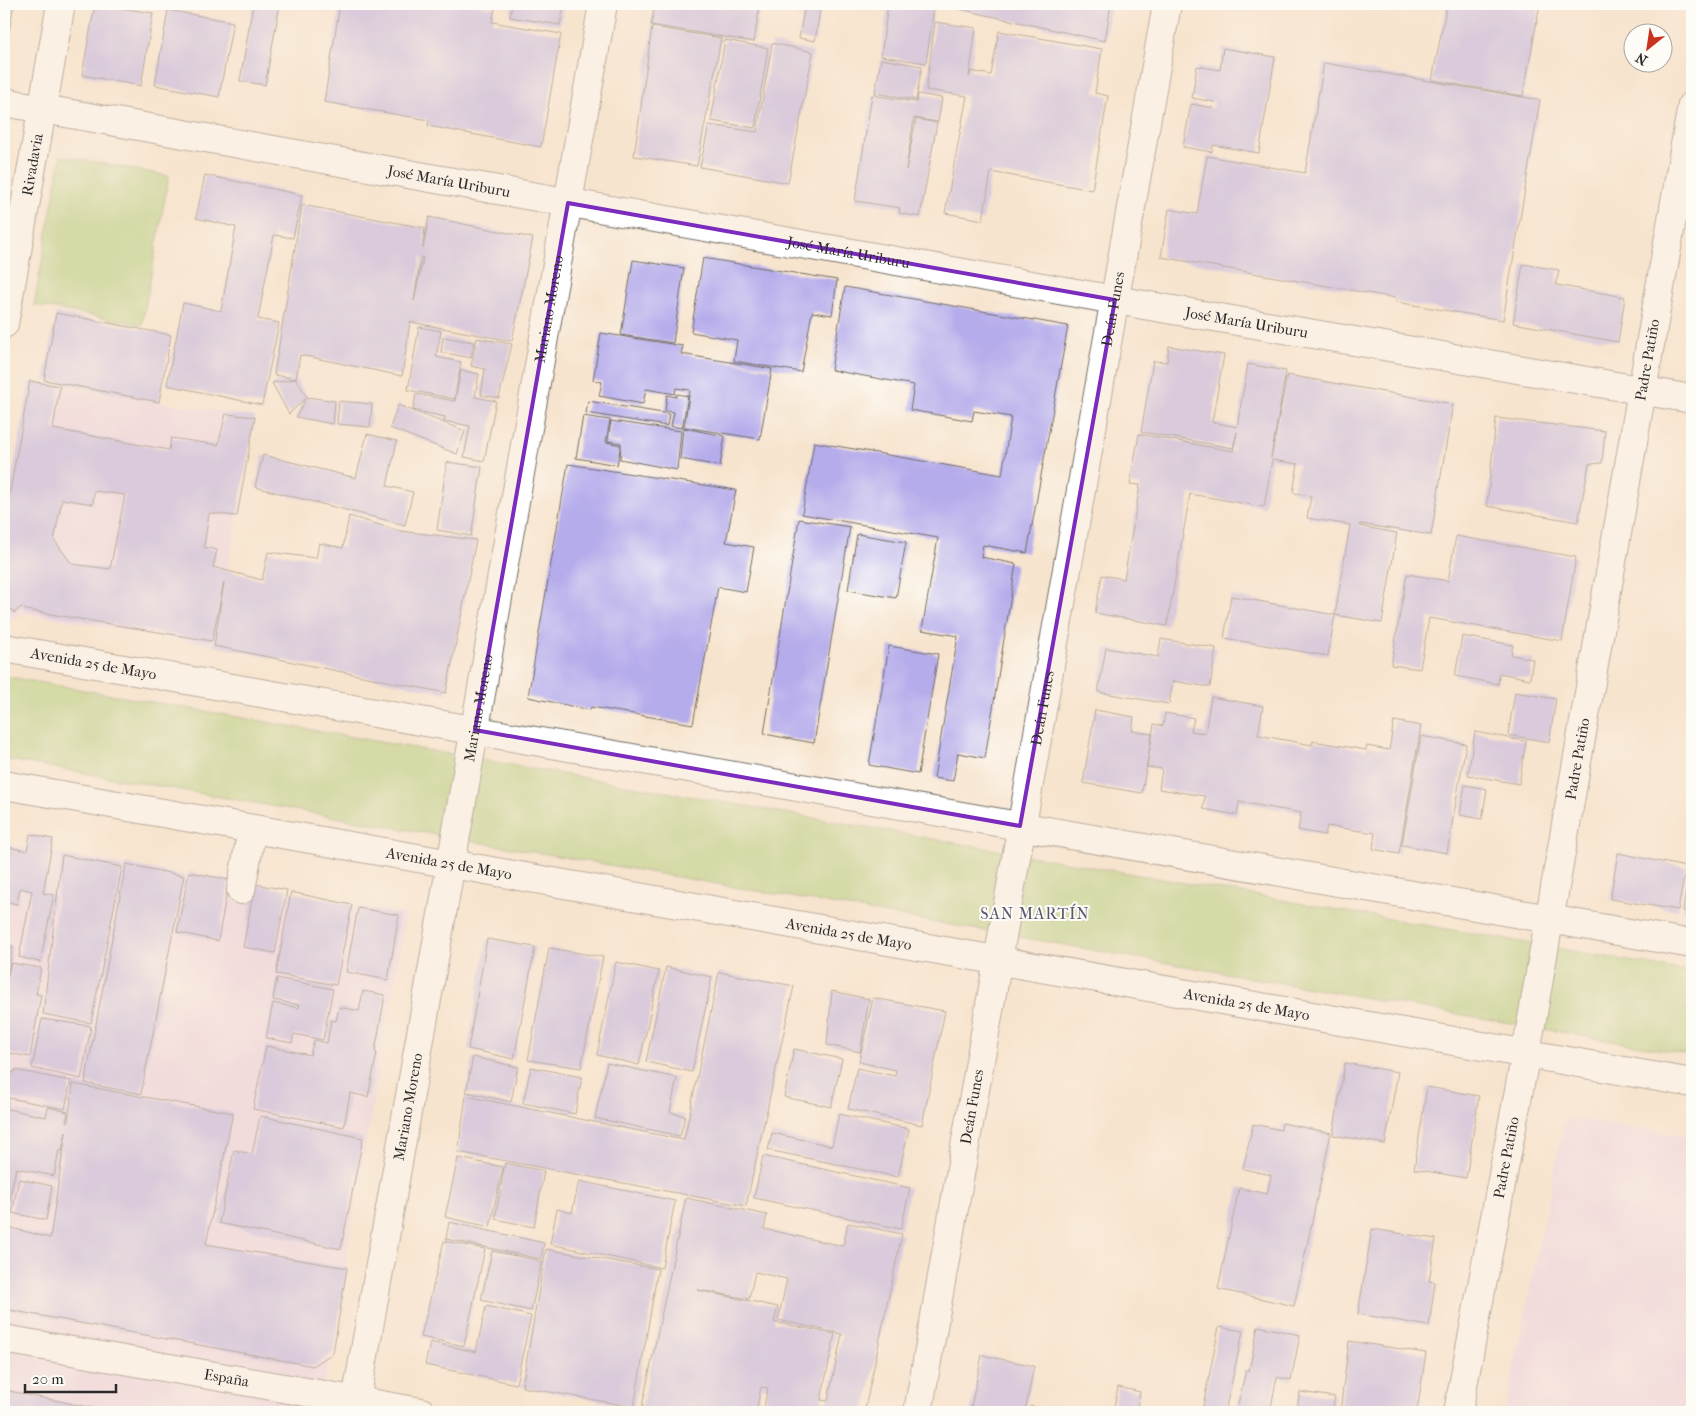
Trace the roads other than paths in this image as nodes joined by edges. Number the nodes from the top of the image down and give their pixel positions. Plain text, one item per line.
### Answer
1 (61, 4) edge
2 (603, 4) edge
3 (1167, 4) edge
4 (4, 102) edge
5 (1692, 106) edge
6 (42, 109) junction
7 (568, 203) junction
8 (1115, 300) junction
9 (4, 324) edge
10 (1641, 389) junction
11 (1692, 399) edge
12 (4, 648) edge
13 (475, 730) junction
14 (4, 785) edge
15 (1020, 826) junction
16 (252, 829) junction
17 (451, 864) junction
18 (241, 890) dead end
19 (1550, 919) junction
20 (1692, 944) edge
21 (998, 960) junction
22 (1526, 1054) junction
23 (1692, 1083) edge
24 (4, 1338) edge
25 (355, 1406) edge
26 (421, 1412) edge
27 (918, 1412) edge
28 (1458, 1412) edge

1 - 6 street, Rivadavia
2 - 7 street, Mariano Moreno
3 - 8 street, Deán Funes
4 - 6 street, José María Uriburu
5 - 10 street, Padre Patiño
6 - 7 street, José María Uriburu
6 - 9 street, Rivadavia
7 - 8 street, José María Uriburu
7 - 13 street, Mariano Moreno
8 - 10 street, José María Uriburu
8 - 15 street, Deán Funes
10 - 11 street, José María Uriburu
10 - 19 street, Padre Patiño
12 - 13 street, Avenida 25 de Mayo
13 - 15 street, Avenida 25 de Mayo
13 - 17 street, Mariano Moreno
14 - 16 street, Avenida 25 de Mayo
15 - 19 street, Avenida 25 de Mayo
15 - 21 street, Deán Funes
16 - 17 street, Avenida 25 de Mayo
16 - 18 street
17 - 21 street, Avenida 25 de Mayo
17 - 25 street, Mariano Moreno
19 - 20 street, Avenida 25 de Mayo
19 - 22 street, Padre Patiño
21 - 22 street, Avenida 25 de Mayo
21 - 27 street, Deán Funes
22 - 23 street, Avenida 25 de Mayo
22 - 28 street, Padre Patiño
24 - 25 street, España
25 - 26 street, España

